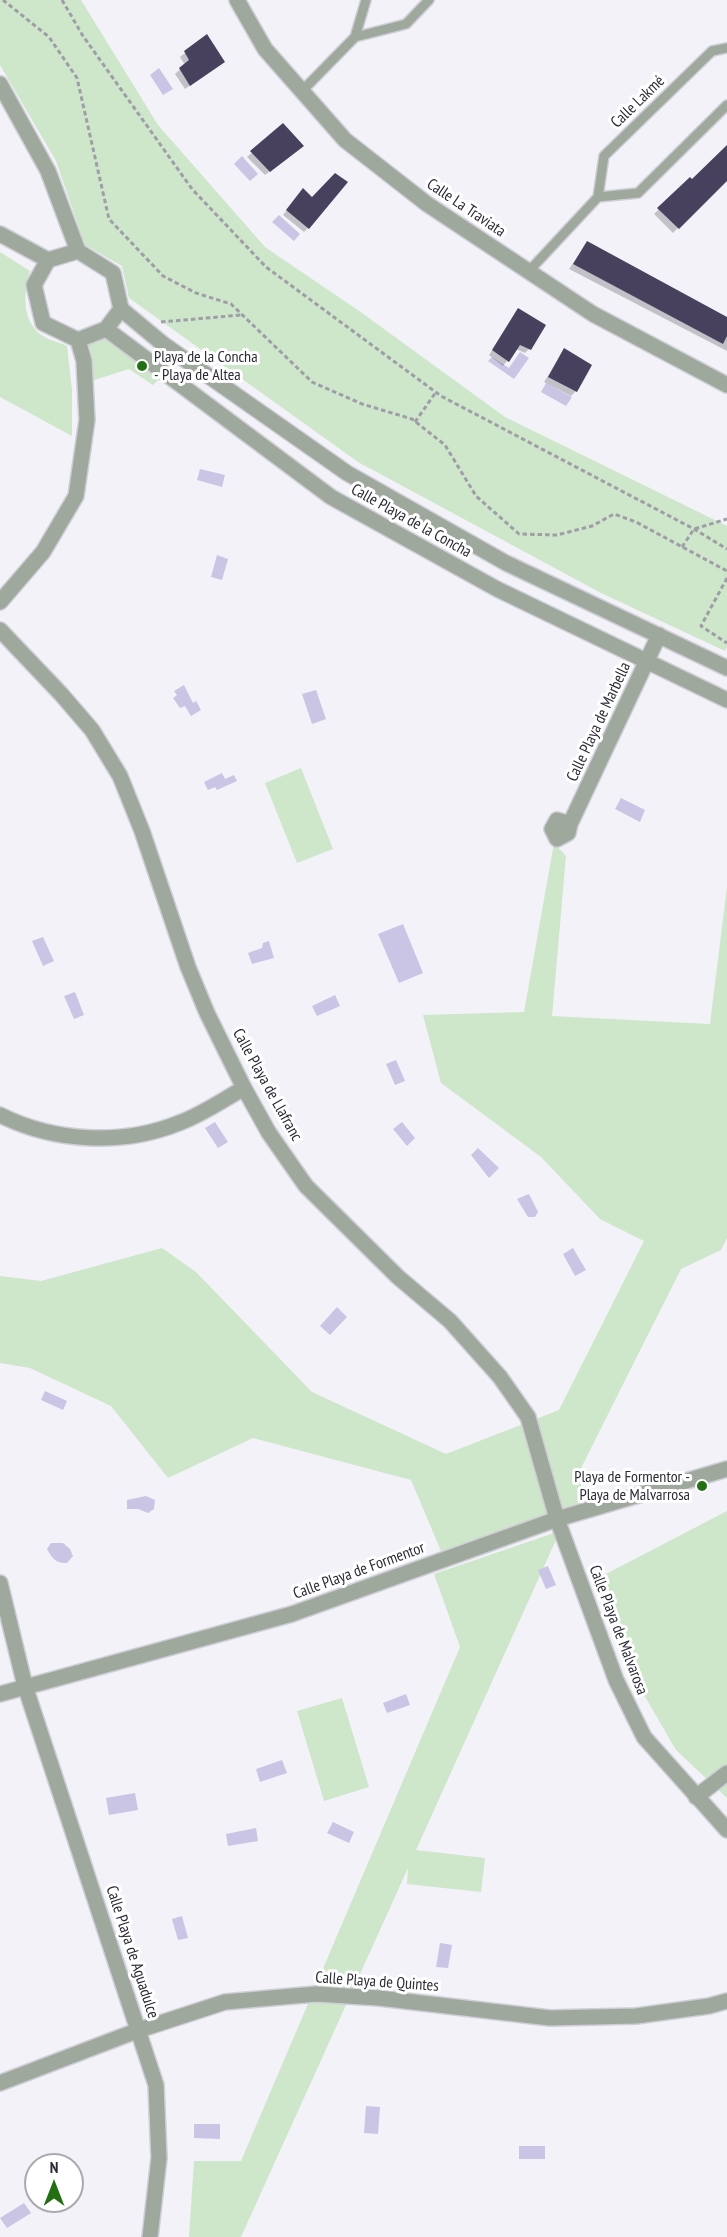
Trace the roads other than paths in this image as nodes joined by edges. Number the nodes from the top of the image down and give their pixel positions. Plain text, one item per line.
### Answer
1 (237, 0) edge
2 (366, 0) edge
3 (429, 0) edge
4 (355, 38) junction
5 (727, 48) edge
6 (0, 84) edge
7 (302, 91) junction
8 (727, 105) edge
9 (598, 197) junction
10 (0, 234) edge
11 (78, 251) junction
12 (48, 260) junction
13 (529, 272) junction
14 (121, 309) junction
15 (106, 329) junction
16 (78, 340) junction
17 (727, 385) edge
18 (0, 602) edge
19 (0, 630) edge
20 (659, 635) junction
21 (648, 660) junction
22 (727, 668) edge
23 (727, 700) edge
24 (570, 824) dead end
25 (244, 1088) junction
26 (0, 1115) edge
27 (727, 1469) edge
28 (557, 1519) junction
29 (0, 1583) edge
30 (25, 1686) junction
31 (0, 1694) edge
32 (727, 1773) edge
33 (696, 1797) junction
34 (727, 1830) edge
35 (727, 2001) edge
36 (139, 2030) junction
37 (0, 2083) edge
38 (150, 2237) edge

1 - 7 street, Calle La Traviata
2 - 4 lane
3 - 4 lane
4 - 7 lane
5 - 9 lane, Calle Lakmé
6 - 11 street
7 - 13 street, Calle La Traviata
8 - 9 lane
9 - 13 lane
10 - 12 street
11 - 12 street
11 - 14 street
12 - 16 street
13 - 17 street, Calle La Traviata
14 - 15 street
14 - 20 street, Calle Playa de la Concha
15 - 16 street
15 - 21 street, Calle Playa de la Concha
16 - 18 street
19 - 25 street, Calle Playa de Llafranc
20 - 21 street, Calle Playa de Marbella
20 - 22 street, Calle Playa de la Concha
21 - 23 street, Calle Playa de la Concha
21 - 24 street, Calle Playa de Marbella
25 - 26 street
25 - 28 street, Calle Playa de Llafranc
27 - 28 street, Calle Playa de Formentor
28 - 30 street, Calle Playa de Formentor
28 - 33 street, Calle Playa de Malvarosa
29 - 30 street, Calle Playa de Aguadulce
30 - 31 street, Calle Playa de Formentor
30 - 36 street, Calle Playa de Aguadulce
32 - 33 street
33 - 34 street, Calle Playa de Malvarosa
35 - 36 street, Calle Playa de Quintes
36 - 37 street, Calle Playa de Quintes
36 - 38 street, Calle Playa de Aguadulce

